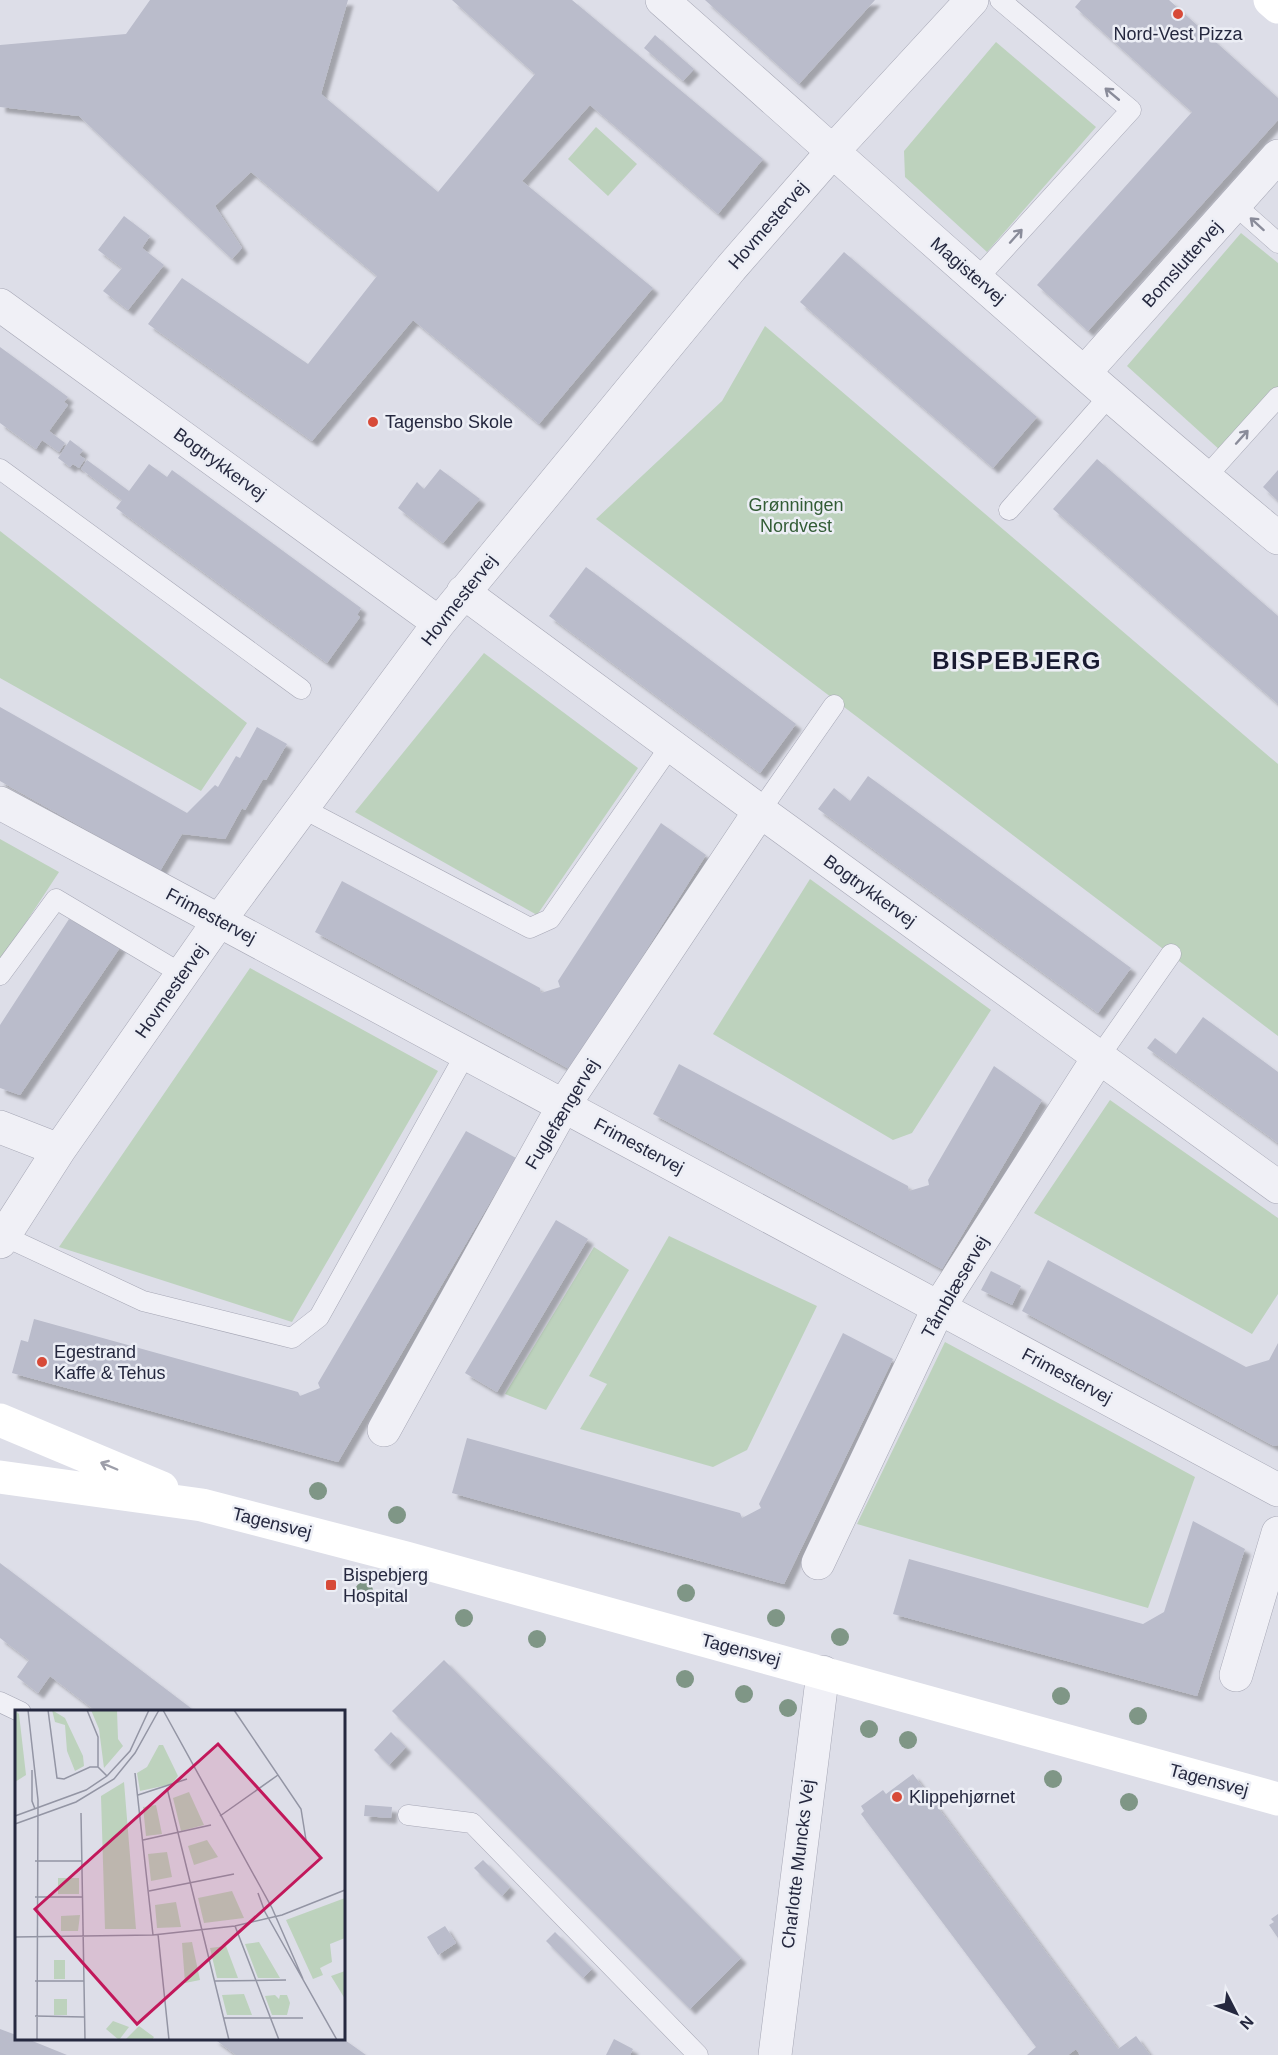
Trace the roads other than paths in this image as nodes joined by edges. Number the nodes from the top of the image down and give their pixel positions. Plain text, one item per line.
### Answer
1 (662, 0) edge
2 (972, 0) edge
3 (1000, 0) edge
4 (1270, 0) edge
5 (1278, 7) edge
6 (833, 151) junction
7 (1278, 156) edge
8 (1235, 205) junction
9 (1278, 243) edge
10 (977, 279) junction
11 (0, 305) edge
12 (1085, 372) junction
13 (1111, 394) junction
14 (1278, 397) edge
15 (0, 469) edge
16 (1205, 478) junction
17 (1009, 510) dead end
18 (1278, 538) edge
19 (463, 592) junction
20 (439, 622) junction
21 (300, 689) dead end
22 (834, 705) dead end
23 (671, 745) junction
24 (0, 803) edge
25 (302, 808) junction
26 (760, 811) junction
27 (219, 921) junction
28 (1171, 954) dead end
29 (182, 974) junction
30 (0, 975) edge
31 (466, 1053) junction
32 (1099, 1057) junction
33 (564, 1105) junction
34 (0, 1127) edge
35 (59, 1150) junction
36 (1278, 1187) edge
37 (2, 1239) edge
38 (939, 1307) junction
39 (0, 1420) edge
40 (384, 1430) dead end
41 (0, 1477) edge
42 (1278, 1490) edge
43 (202, 1505) junction
44 (1278, 1533) edge
45 (818, 1563) dead end
46 (823, 1672) junction
47 (1236, 1675) dead end
48 (0, 1702) edge
49 (17, 1710) edge
50 (1278, 1799) edge
51 (408, 1815) dead end
52 (698, 2055) edge
53 (775, 2055) edge

1 - 6 street, Magistervej
2 - 6 street, Hovmestervej
10 -> 3 lane
4 - 5 street
6 - 10 street, Magistervej
6 - 19 street, Hovmestervej
7 - 8 street, Bomsluttervej
9 -> 8 lane
8 - 12 street, Bomsluttervej
10 - 12 street, Magistervej
11 - 20 street, Bogtrykkervej
12 - 13 street, Magistervej
13 - 16 street, Magistervej
13 - 17 lane
16 -> 14 lane
15 - 21 lane
16 - 18 street, Magistervej
19 - 20 street, Hovmestervej
19 - 23 street, Bogtrykkervej
20 - 25 street, Hovmestervej
22 - 26 lane
23 - 25 lane
23 - 26 street, Bogtrykkervej
24 - 27 street, Frimestervej
25 - 27 street, Hovmestervej
26 - 32 street, Bogtrykkervej
26 - 33 street, Fuglefængervej
27 - 29 street, Hovmestervej
27 - 31 street, Frimestervej
28 - 32 lane
29 - 30 lane
29 - 35 street, Hovmestervej
31 - 33 street, Frimestervej
31 - 37 lane
32 - 36 street, Bogtrykkervej
32 - 38 street, Tårnblæservej
33 - 38 street, Frimestervej
33 - 40 street, Fuglefængervej
34 - 35 street
35 - 37 street, Hovmestervej
38 - 42 street, Frimestervej
38 - 45 street, Tårnblæservej
43 -> 39 street, Tagensvej
41 - 43 street, Tagensvej
43 - 46 street, Tagensvej
44 - 47 street
46 - 50 street, Tagensvej
46 - 53 street, Charlotte Muncks Vej
48 - 49 lane
51 - 52 lane

